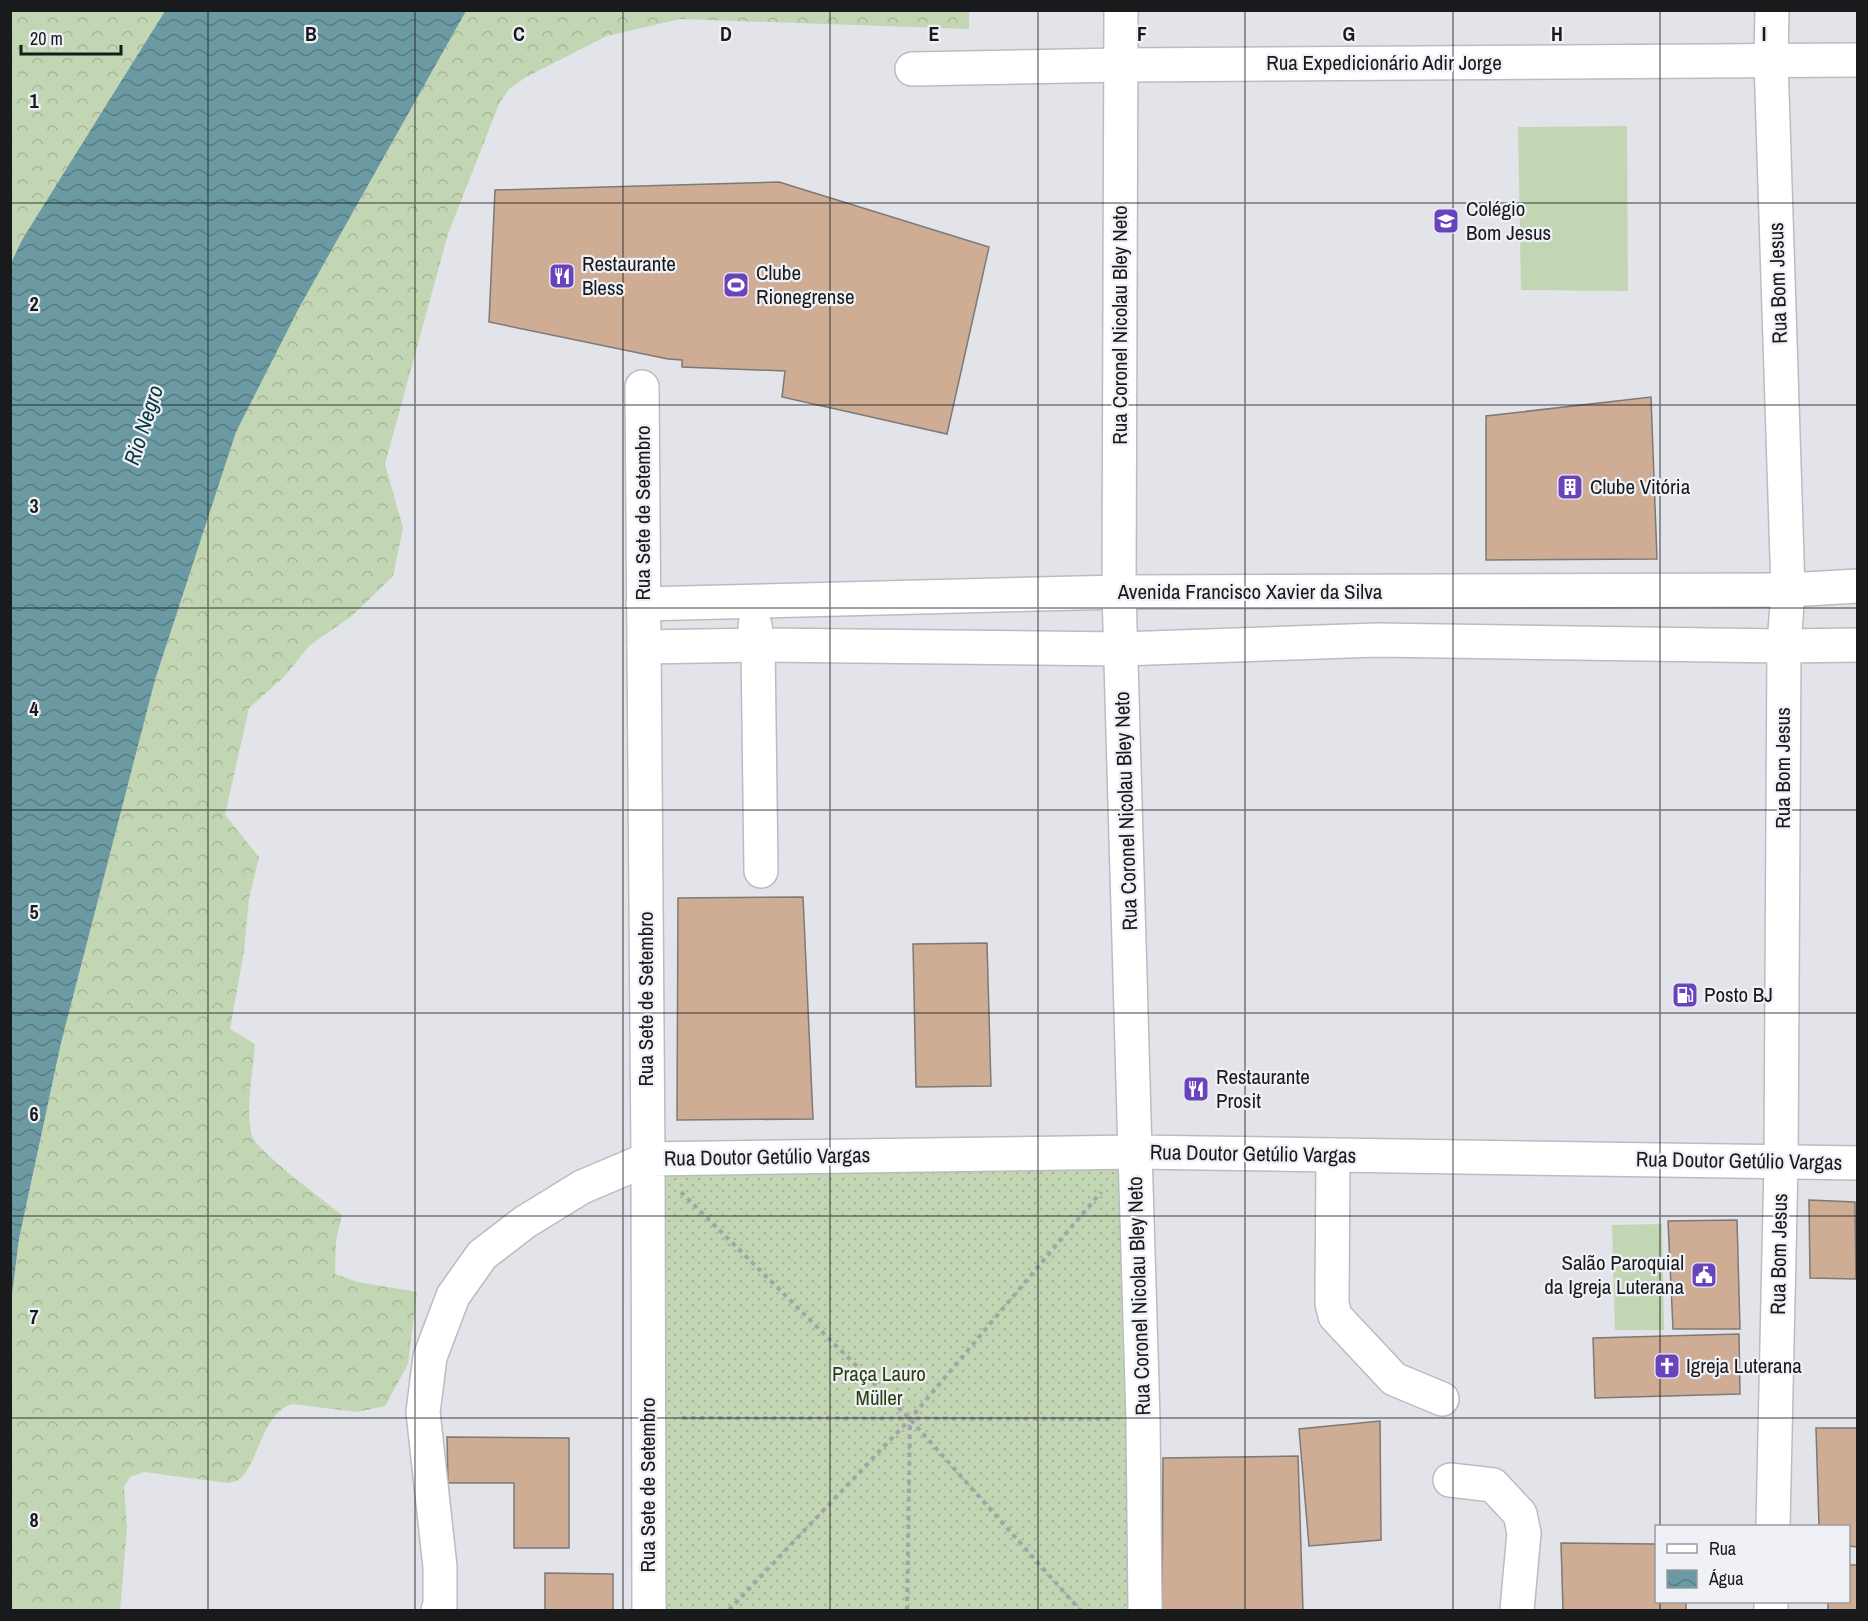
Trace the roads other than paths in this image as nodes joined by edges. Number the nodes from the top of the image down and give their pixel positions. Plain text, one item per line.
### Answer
1 (1121, 10) edge
2 (1772, 10) edge
3 (1771, 60) junction
4 (1857, 60) edge
5 (1121, 65) junction
6 (912, 69) dead end
7 (642, 387) dead end
8 (1857, 586) edge
9 (1788, 590) junction
10 (1119, 592) junction
11 (1379, 592) junction
12 (753, 602) junction
13 (643, 604) junction
14 (1377, 640) junction
15 (758, 645) junction
16 (1857, 645) edge
17 (1784, 646) junction
18 (644, 647) junction
19 (1122, 649) junction
20 (761, 871) dead end
21 (1135, 1152) junction
22 (1333, 1155) junction
23 (648, 1159) junction
24 (1781, 1162) junction
25 (1857, 1163) edge
26 (1442, 1399) dead end
27 (1450, 1480) dead end
28 (1773, 1525) edge
29 (438, 1611) edge
30 (649, 1611) edge
31 (1145, 1611) edge
32 (1517, 1611) edge

1 - 5 street, Rua Coronel Nicolau Bley Neto
2 - 3 street, Rua Bom Jesus
3 - 4 street, Rua Expedicionário Adir Jorge
3 - 5 street, Rua Expedicionário Adir Jorge
3 - 9 street, Rua Bom Jesus
5 - 6 street, Rua Expedicionário Adir Jorge
5 - 10 street, Rua Coronel Nicolau Bley Neto
7 - 13 street, Rua Sete de Setembro
8 - 9 street, Avenida Francisco Xavier da Silva
9 - 11 street, Avenida Francisco Xavier da Silva
9 - 17 street, Rua Bom Jesus
10 - 11 street, Avenida Francisco Xavier da Silva
10 - 12 street, Avenida Francisco Xavier da Silva
10 - 19 street, Rua Coronel Nicolau Bley Neto
11 - 14 street
12 - 13 street, Avenida Francisco Xavier da Silva
12 - 15 street
13 - 18 street, Rua Sete de Setembro
14 - 17 street
14 - 19 street
15 - 18 street
15 - 19 street
15 - 20 street
16 - 17 street
17 - 24 street, Rua Bom Jesus
18 - 23 street, Rua Sete de Setembro
19 - 21 street, Rua Coronel Nicolau Bley Neto
21 - 22 street, Rua Doutor Getúlio Vargas
21 - 23 street, Rua Doutor Getúlio Vargas
21 - 31 street, Rua Coronel Nicolau Bley Neto
22 - 24 street, Rua Doutor Getúlio Vargas
22 - 26 street
23 - 29 street
23 - 30 street, Rua Sete de Setembro
24 - 25 street, Rua Doutor Getúlio Vargas
24 - 28 street, Rua Bom Jesus
27 - 32 street

